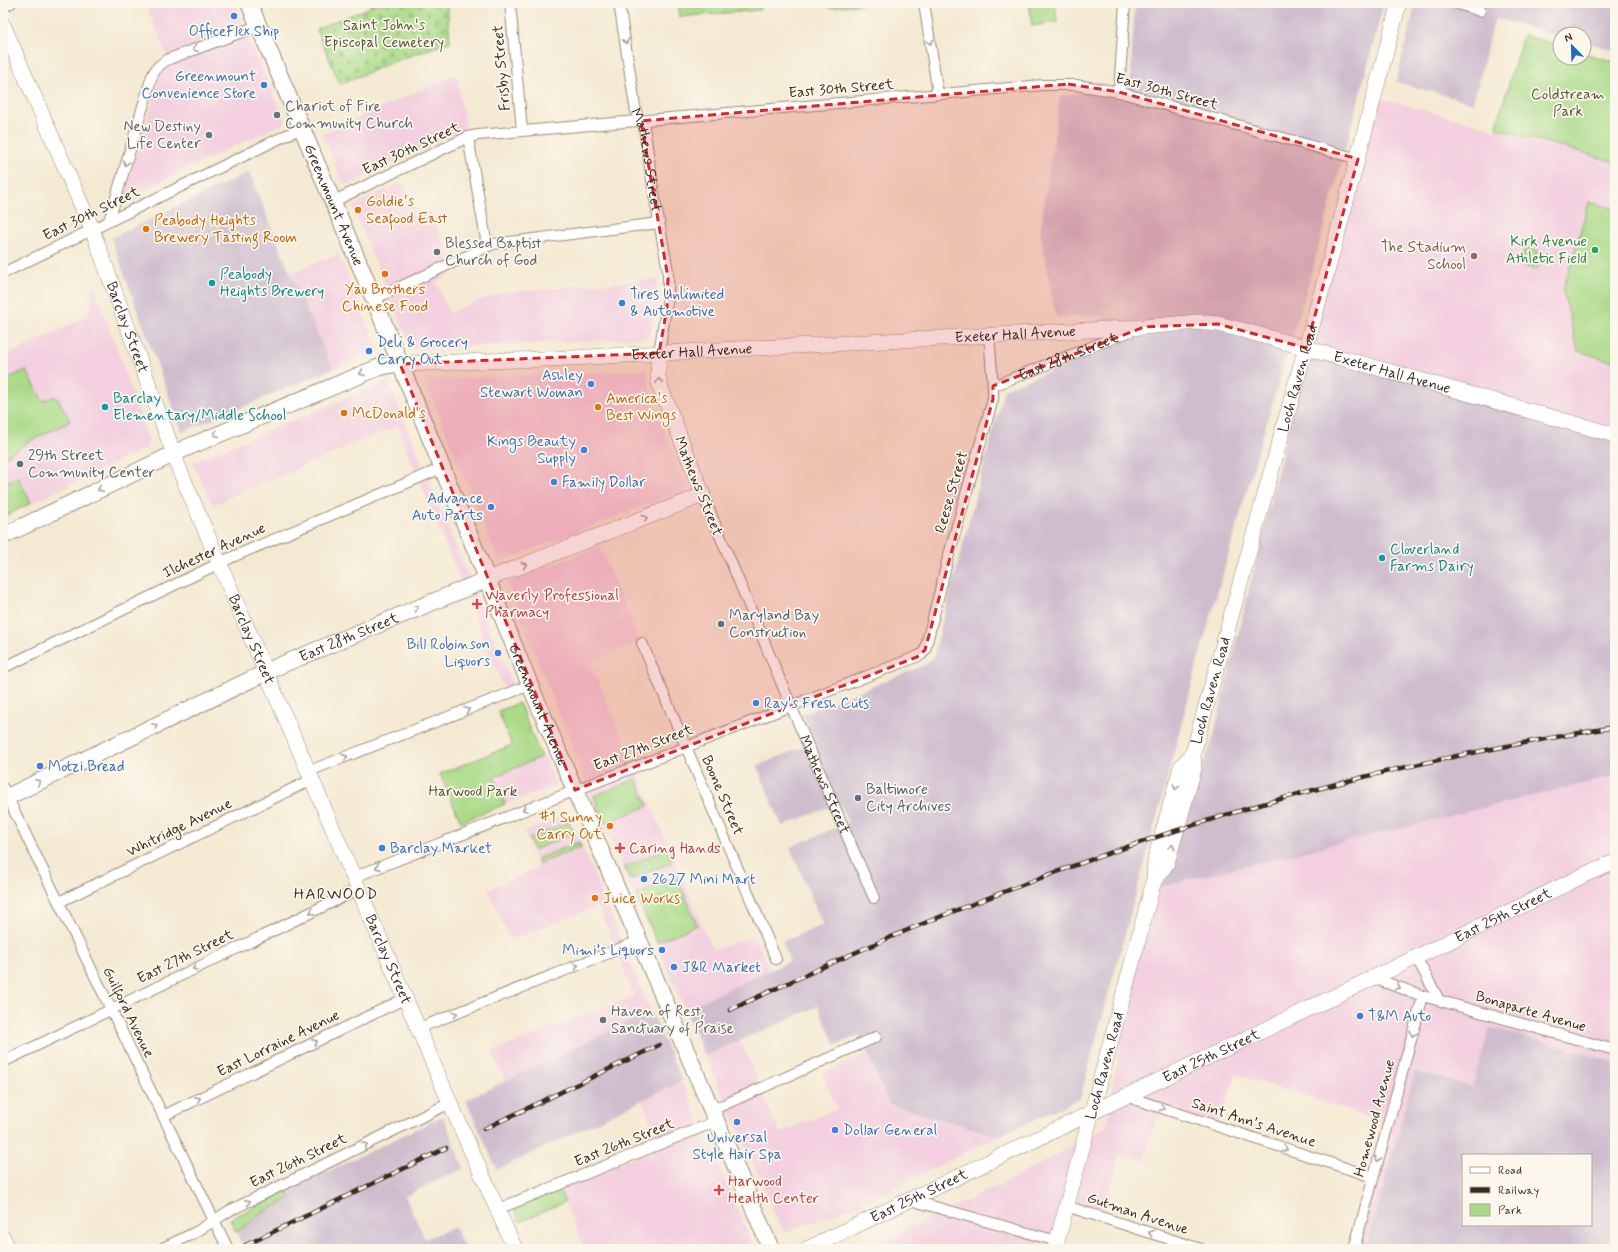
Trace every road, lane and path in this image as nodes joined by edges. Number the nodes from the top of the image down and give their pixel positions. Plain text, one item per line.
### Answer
1 (11, 3) edge
2 (249, 3) edge
3 (510, 3) edge
4 (619, 3) edge
5 (924, 3) edge
6 (1125, 3) edge
7 (1399, 3) edge
8 (1455, 3) edge
9 (3, 7) edge
10 (1480, 11) dead end
11 (3, 25) edge
12 (258, 26) junction
13 (1119, 92) junction
14 (938, 94) junction
15 (641, 121) junction
16 (301, 128) junction
17 (522, 130) junction
18 (468, 137) junction
19 (1358, 159) junction
20 (332, 202) junction
21 (109, 221) junction
22 (659, 223) junction
23 (92, 229) junction
24 (487, 245) junction
25 (3, 273) edge
26 (374, 299) junction
27 (1144, 327) junction
28 (988, 334) junction
29 (1306, 348) junction
30 (659, 353) junction
31 (400, 364) junction
32 (993, 386) junction
33 (1615, 435) edge
34 (173, 454) junction
35 (442, 468) junction
36 (703, 495) junction
37 (3, 536) edge
38 (219, 563) junction
39 (488, 579) junction
40 (642, 643) dead end
41 (921, 655) joint
42 (3, 668) edge
43 (266, 672) junction
44 (530, 685) junction
45 (790, 706) junction
46 (686, 746) junction
47 (311, 775) junction
48 (575, 790) junction
49 (5, 795) edge
50 (1615, 862) edge
51 (357, 883) junction
52 (874, 898) dead end
53 (59, 902) junction
54 (639, 941) junction
55 (1416, 958) junction
56 (776, 959) dead end
57 (1373, 978) junction
58 (1423, 996) junction
59 (406, 998) junction
60 (1439, 1000) junction
61 (111, 1010) junction
62 (419, 1028) junction
63 (876, 1037) dead end
64 (1615, 1050) edge
65 (3, 1062) edge
66 (1125, 1096) junction
67 (450, 1103) junction
68 (1091, 1112) junction
69 (163, 1116) junction
70 (714, 1116) junction
71 (1373, 1177) junction
72 (910, 1200) junction
73 (1066, 1206) junction
74 (498, 1209) junction
75 (214, 1220) junction
76 (3, 1238) edge
77 (1056, 1245) edge
78 (8, 1249) edge
79 (161, 1249) edge
80 (228, 1249) edge
81 (515, 1249) edge
82 (771, 1249) edge
83 (807, 1249) edge
84 (1201, 1249) edge
85 (1354, 1249) edge

1 - 9 street
2 - 12 main road, Greenmount Avenue
3 - 17 street, Frisby Street
4 -> 15 street, Mathews Street
5 -> 14 street
6 - 13 street
7 - 19 street, Loch Raven Road
8 - 10 street
11 - 23 street, Barclay Street
12 - 16 main road, Greenmount Avenue
12 -> 21 street
13 - 14 street, East 30th Street
13 - 19 street, East 30th Street
14 - 15 street, East 30th Street
15 - 17 street, East 30th Street
15 - 22 street, Mathews Street
16 - 20 main road, Greenmount Avenue
16 - 21 street, East 30th Street
17 - 18 street, East 30th Street
18 - 20 street, East 30th Street
18 - 24 street
19 - 29 street, Loch Raven Road
20 - 26 main road, Greenmount Avenue
21 - 23 street, East 30th Street
22 - 24 street
22 - 30 street, Mathews Street
23 - 25 street, East 30th Street
23 - 34 street, Barclay Street
24 - 26 street
26 - 31 main road, Greenmount Avenue
27 - 28 street, Exeter Hall Avenue
27 - 29 street, Exeter Hall Avenue
27 - 32 street, East 28th Street
28 - 30 street, Exeter Hall Avenue
28 - 32 street, Reese Street
29 - 33 street, Exeter Hall Avenue
29 - 68 street, Loch Raven Road
30 - 31 street, Exeter Hall Avenue
36 -> 30 street, Mathews Street
31 -> 34 main road
31 - 35 main road, Greenmount Avenue
32 - 41 street, Reese Street
34 -> 37 main road
34 - 38 street, Barclay Street
35 - 38 street, Ilchester Avenue
35 - 39 main road, Greenmount Avenue
39 -> 36 street, East 28th Street
36 - 45 street, Mathews Street
38 - 42 street, Ilchester Avenue
38 - 43 street, Barclay Street
43 -> 39 main road, East 28th Street
39 - 44 main road, Greenmount Avenue
40 - 46 street, Boone Street
41 - 45 street, East 27th Street
43 - 47 street, Barclay Street
49 -> 43 main road, East 28th Street
47 -> 44 street, Whitridge Avenue
44 - 48 main road, Greenmount Avenue
45 - 46 street, East 27th Street
45 - 52 street, Mathews Street
46 - 48 street, East 27th Street
46 - 56 street, Boone Street
47 - 51 street, Barclay Street
47 - 53 street, Whitridge Avenue
48 -> 51 street, East 27th Street
48 - 54 main road, Greenmount Avenue
49 - 53 street, Guilford Avenue
50 - 55 street, East 25th Street
51 - 59 street, Barclay Street
51 -> 61 street, East 27th Street
53 - 61 street, Guilford Avenue
62 -> 54 street
54 - 70 main road, Greenmount Avenue
55 - 57 street, East 25th Street
55 - 60 street
57 -> 58 street, Bonaparte Avenue
57 - 66 street, East 25th Street
58 - 60 street, Bonaparte Avenue
58 -> 71 street, Homewood Avenue
59 - 62 street, Barclay Street
69 -> 59 street, East Lorraine Avenue
60 - 64 street, Bonaparte Avenue
61 - 65 street, East 27th Street
61 - 69 street, Guilford Avenue
62 - 67 street, Barclay Street
63 - 70 street, East 26th Street
66 - 68 street, East 25th Street
66 -> 71 street, Saint Ann's Avenue
67 - 74 street, Barclay Street
75 -> 67 street, East 26th Street
68 - 72 street, East 25th Street
68 - 73 street, Loch Raven Road
69 - 75 street, Guilford Avenue
70 - 74 street, East 26th Street
70 - 82 main road, Greenmount Avenue
71 - 85 street, Homewood Avenue
72 - 77 street
72 - 83 street, East 25th Street
73 - 77 street, Loch Raven Road
84 -> 73 street, Gutman Avenue
74 - 81 street, Barclay Street
75 - 79 street, East 26th Street
75 - 80 street, Guilford Avenue
76 - 78 street

